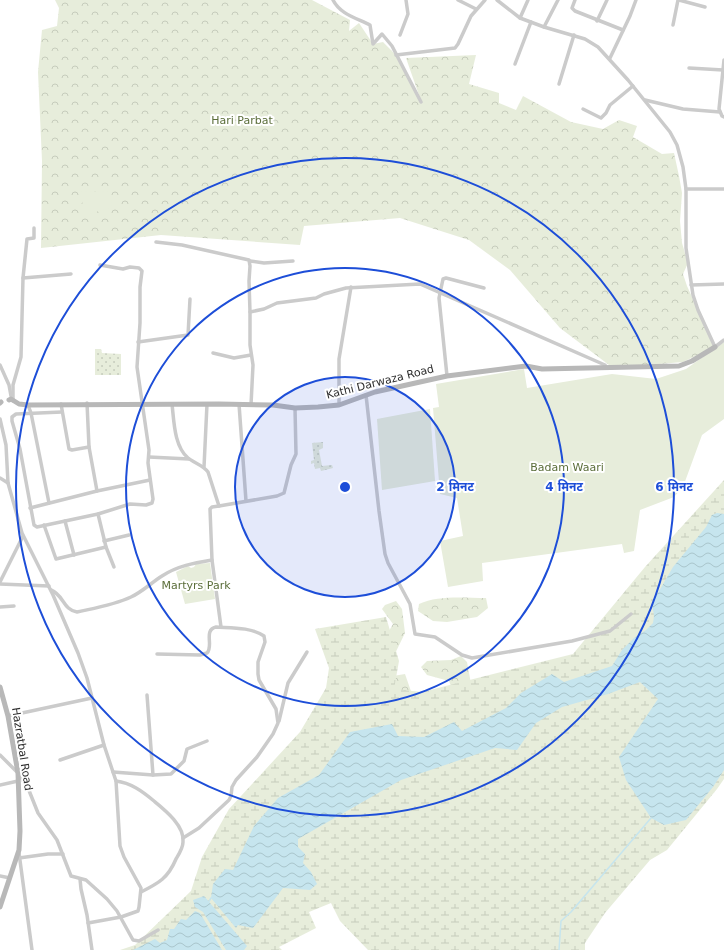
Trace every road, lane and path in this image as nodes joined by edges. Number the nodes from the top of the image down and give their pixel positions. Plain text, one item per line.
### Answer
1 (333, 0) edge
2 (406, 0) edge
3 (458, 0) edge
4 (485, 0) edge
5 (497, 0) edge
6 (528, 0) edge
7 (558, 0) edge
8 (575, 0) edge
9 (607, 0) edge
10 (636, 0) edge
11 (678, 0) edge
12 (705, 7) dead end
13 (476, 9) junction
14 (520, 18) junction
15 (597, 20) junction
16 (531, 22) junction
17 (673, 25) dead end
18 (544, 27) junction
19 (623, 30) junction
20 (400, 35) dead end
21 (574, 35) junction
22 (396, 55) junction
23 (610, 58) junction
24 (724, 60) edge
25 (515, 64) dead end
26 (689, 68) dead end
27 (723, 70) junction
28 (559, 84) dead end
29 (633, 86) junction
30 (644, 100) junction
31 (421, 102) dead end
32 (583, 109) dead end
33 (720, 112) junction
34 (724, 117) edge
35 (686, 189) junction
36 (724, 189) edge
37 (34, 228) dead end
38 (156, 242) dead end
39 (293, 260) dead end
40 (250, 261) junction
41 (100, 265) dead end
42 (71, 274) dead end
43 (23, 278) junction
44 (724, 284) edge
45 (691, 285) junction
46 (352, 287) junction
47 (484, 288) dead end
48 (440, 293) junction
49 (190, 299) dead end
50 (250, 312) junction
51 (724, 340) edge
52 (138, 342) junction
53 (715, 347) junction
54 (213, 353) dead end
55 (251, 355) junction
56 (0, 365) edge
57 (605, 365) dead end
58 (447, 376) junction
59 (366, 395) junction
60 (11, 400) junction
61 (87, 403) junction
62 (143, 403) junction
63 (61, 404) junction
64 (172, 404) junction
65 (207, 404) junction
66 (239, 404) junction
67 (28, 405) junction
68 (251, 405) junction
69 (339, 405) junction
70 (295, 408) junction
71 (62, 412) junction
72 (31, 414) junction
73 (0, 419) edge
74 (89, 447) junction
75 (149, 458) junction
76 (189, 459) junction
77 (204, 468) junction
78 (0, 478) edge
79 (150, 480) junction
80 (8, 483) junction
81 (97, 491) junction
82 (246, 501) junction
83 (49, 503) junction
84 (219, 506) junction
85 (30, 508) junction
86 (98, 514) junction
87 (65, 521) junction
88 (44, 525) junction
89 (129, 535) dead end
90 (23, 536) junction
91 (104, 541) junction
92 (106, 547) junction
93 (74, 555) junction
94 (212, 560) junction
95 (114, 567) dead end
96 (0, 583) edge
97 (50, 588) junction
98 (14, 606) dead end
99 (0, 607) edge
100 (631, 614) dead end
101 (221, 627) junction
102 (307, 652) dead end
103 (157, 654) dead end
104 (0, 687) edge
105 (147, 695) dead end
106 (92, 698) junction
107 (8, 716) junction
108 (278, 723) junction
109 (207, 742) dead end
110 (104, 744) junction
111 (0, 755) edge
112 (60, 760) dead end
113 (113, 772) junction
114 (18, 773) junction
115 (153, 775) junction
116 (18, 781) junction
117 (116, 781) junction
118 (0, 785) edge
119 (183, 838) junction
120 (19, 850) junction
121 (63, 854) junction
122 (19, 858) junction
123 (0, 876) edge
124 (10, 878) junction
125 (80, 879) junction
126 (141, 892) junction
127 (0, 907) edge
128 (121, 917) junction
129 (88, 923) junction
130 (158, 930) dead end
131 (32, 950) edge
132 (92, 950) edge

1 - 22 street
2 - 20 street
3 - 13 street
4 - 13 street
5 - 14 street
6 - 14 street
7 - 18 street
8 - 15 street
9 - 15 street
10 - 19 street
11 - 12 street
11 - 17 street
13 - 22 street
14 - 16 street
15 - 19 street
16 - 18 street
16 - 25 street
18 - 21 street
19 - 23 street
21 - 23 street
21 - 28 street
22 - 31 street
23 - 29 street
24 - 27 street
26 - 27 street
27 - 33 street
29 - 30 street
29 - 32 street
30 - 33 street
30 - 35 street
33 - 34 street
35 - 36 street
35 - 45 street
37 - 43 street
38 - 40 street
39 - 40 street
40 - 50 street
41 - 52 street
42 - 43 street
43 - 60 street
44 - 45 street
45 - 53 street
46 - 48 street
46 - 50 street
46 - 69 street
47 - 48 street
48 - 57 street
48 - 58 street
49 - 52 street
50 - 55 street
51 - 53 street, Kathi Darwaza Road
52 - 62 street
53 - 58 street, Kathi Darwaza Road
54 - 55 street
55 - 68 street
56 - 60 street
58 - 59 street, Kathi Darwaza Road
59 - 69 street, Kathi Darwaza Road
59 - 100 street
60 - 67 street, Kathi Darwaza Road
61 - 62 street, Kathi Darwaza Road
61 - 63 street, Kathi Darwaza Road
61 - 74 street
62 - 64 street, Kathi Darwaza Road
62 - 75 street
63 - 67 street, Kathi Darwaza Road
63 - 71 street
64 - 65 street, Kathi Darwaza Road
64 - 76 street
65 - 66 street, Kathi Darwaza Road
65 - 77 street
66 - 68 street, Kathi Darwaza Road
66 - 82 street
67 - 72 street
68 - 70 street, Kathi Darwaza Road
69 - 70 street, Kathi Darwaza Road
70 - 82 street
71 - 72 street
71 - 74 street
72 - 83 street
72 - 85 street
73 - 80 street
74 - 81 street
75 - 76 street
75 - 79 street
76 - 77 street
77 - 84 street
78 - 80 street
79 - 81 street
79 - 86 street
80 - 90 street
81 - 83 street
82 - 84 street
83 - 85 street
84 - 94 street
85 - 88 street
86 - 87 street
86 - 91 street
87 - 88 street
87 - 93 street
88 - 93 street
89 - 91 street
90 - 96 street
90 - 97 street
91 - 92 street
92 - 93 street
92 - 95 street
94 - 97 street
94 - 101 street
96 - 97 street
97 - 106 street
98 - 99 street
101 - 103 street
101 - 108 street
102 - 108 street
104 - 107 street, Hazratbal Road
105 - 115 street
106 - 107 street
106 - 110 street
107 - 114 street, Hazratbal Road
108 - 119 street
109 - 115 street
110 - 112 street
110 - 113 street
111 - 114 street
113 - 115 street
113 - 117 street
114 - 116 street, Hazratbal Road
114 - 121 street
116 - 118 street
116 - 120 street, Hazratbal Road
117 - 119 street
117 - 126 street
119 - 126 street
120 - 122 street
120 - 124 street, Hazratbal Road
121 - 122 street
121 - 125 street
122 - 131 street
123 - 124 street
124 - 127 street, Hazratbal Road
125 - 128 street
125 - 129 street
126 - 128 street
128 - 129 street
128 - 130 street
129 - 132 street

